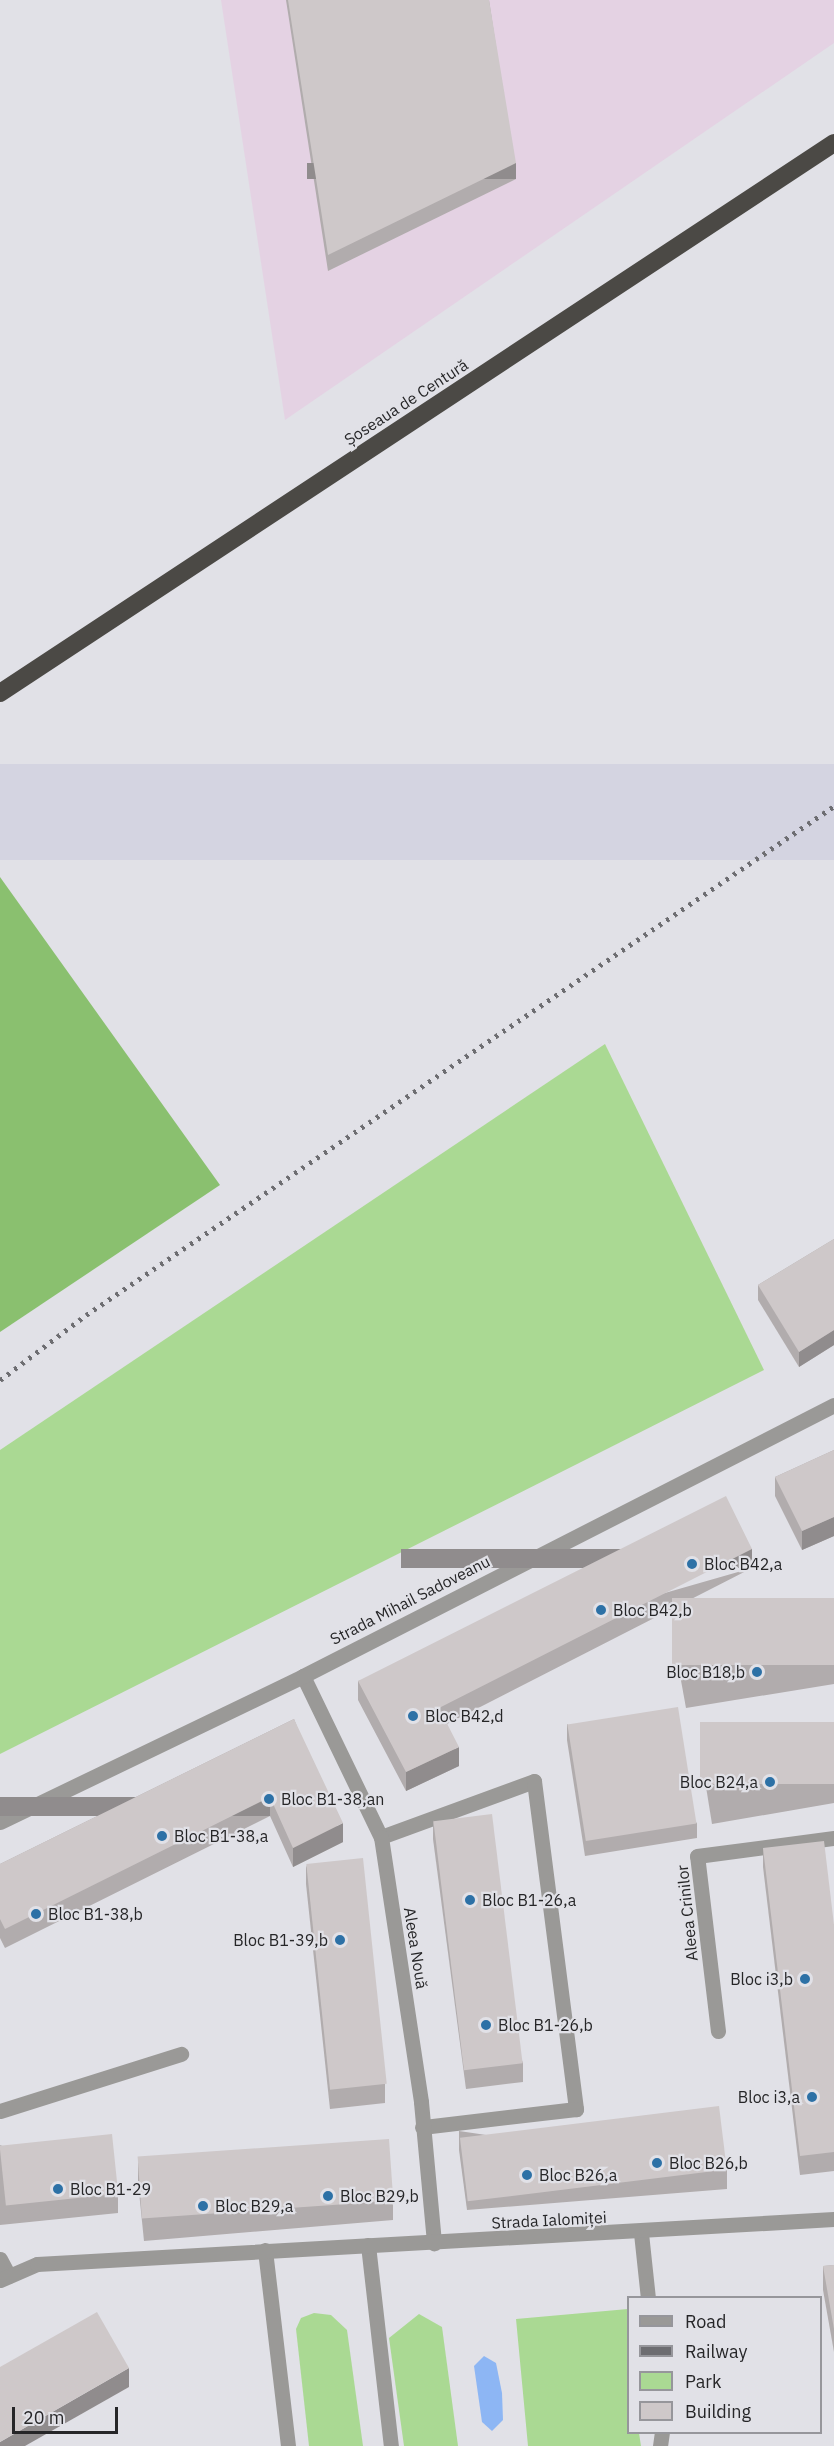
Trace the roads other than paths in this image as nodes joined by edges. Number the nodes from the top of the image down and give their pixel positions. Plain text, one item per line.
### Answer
1 (834, 143) edge
2 (0, 693) edge
3 (834, 1405) edge
4 (303, 1676) junction
5 (0, 1822) edge
6 (381, 1837) junction
7 (834, 1838) edge
8 (718, 2031) dead end
9 (181, 2054) dead end
10 (0, 2111) edge
11 (422, 2127) junction
12 (834, 2219) edge
13 (641, 2233) junction
14 (434, 2243) junction
15 (368, 2246) junction
16 (265, 2250) junction
17 (0, 2259) edge
18 (4, 2278) edge
19 (648, 2296) edge
20 (288, 2446) edge
21 (391, 2446) edge

1 - 2 highway, Șoseaua de Centură
3 - 4 street, Strada Mihail Sadoveanu
4 - 5 street, Strada Mihail Sadoveanu
4 - 6 street, Aleea Nouă
6 - 11 street, Aleea Nouă
6 - 11 street
7 - 8 street, Aleea Crinilor
9 - 10 street
11 - 14 street, Aleea Nouă
12 - 13 street, Strada Ialomiței
13 - 14 street, Strada Ialomiței
13 - 19 street
14 - 15 street, Strada Ialomiței
15 - 16 street, Strada Ialomiței
15 - 21 street
16 - 18 street, Strada Ialomiței
16 - 20 street
17 - 18 street

